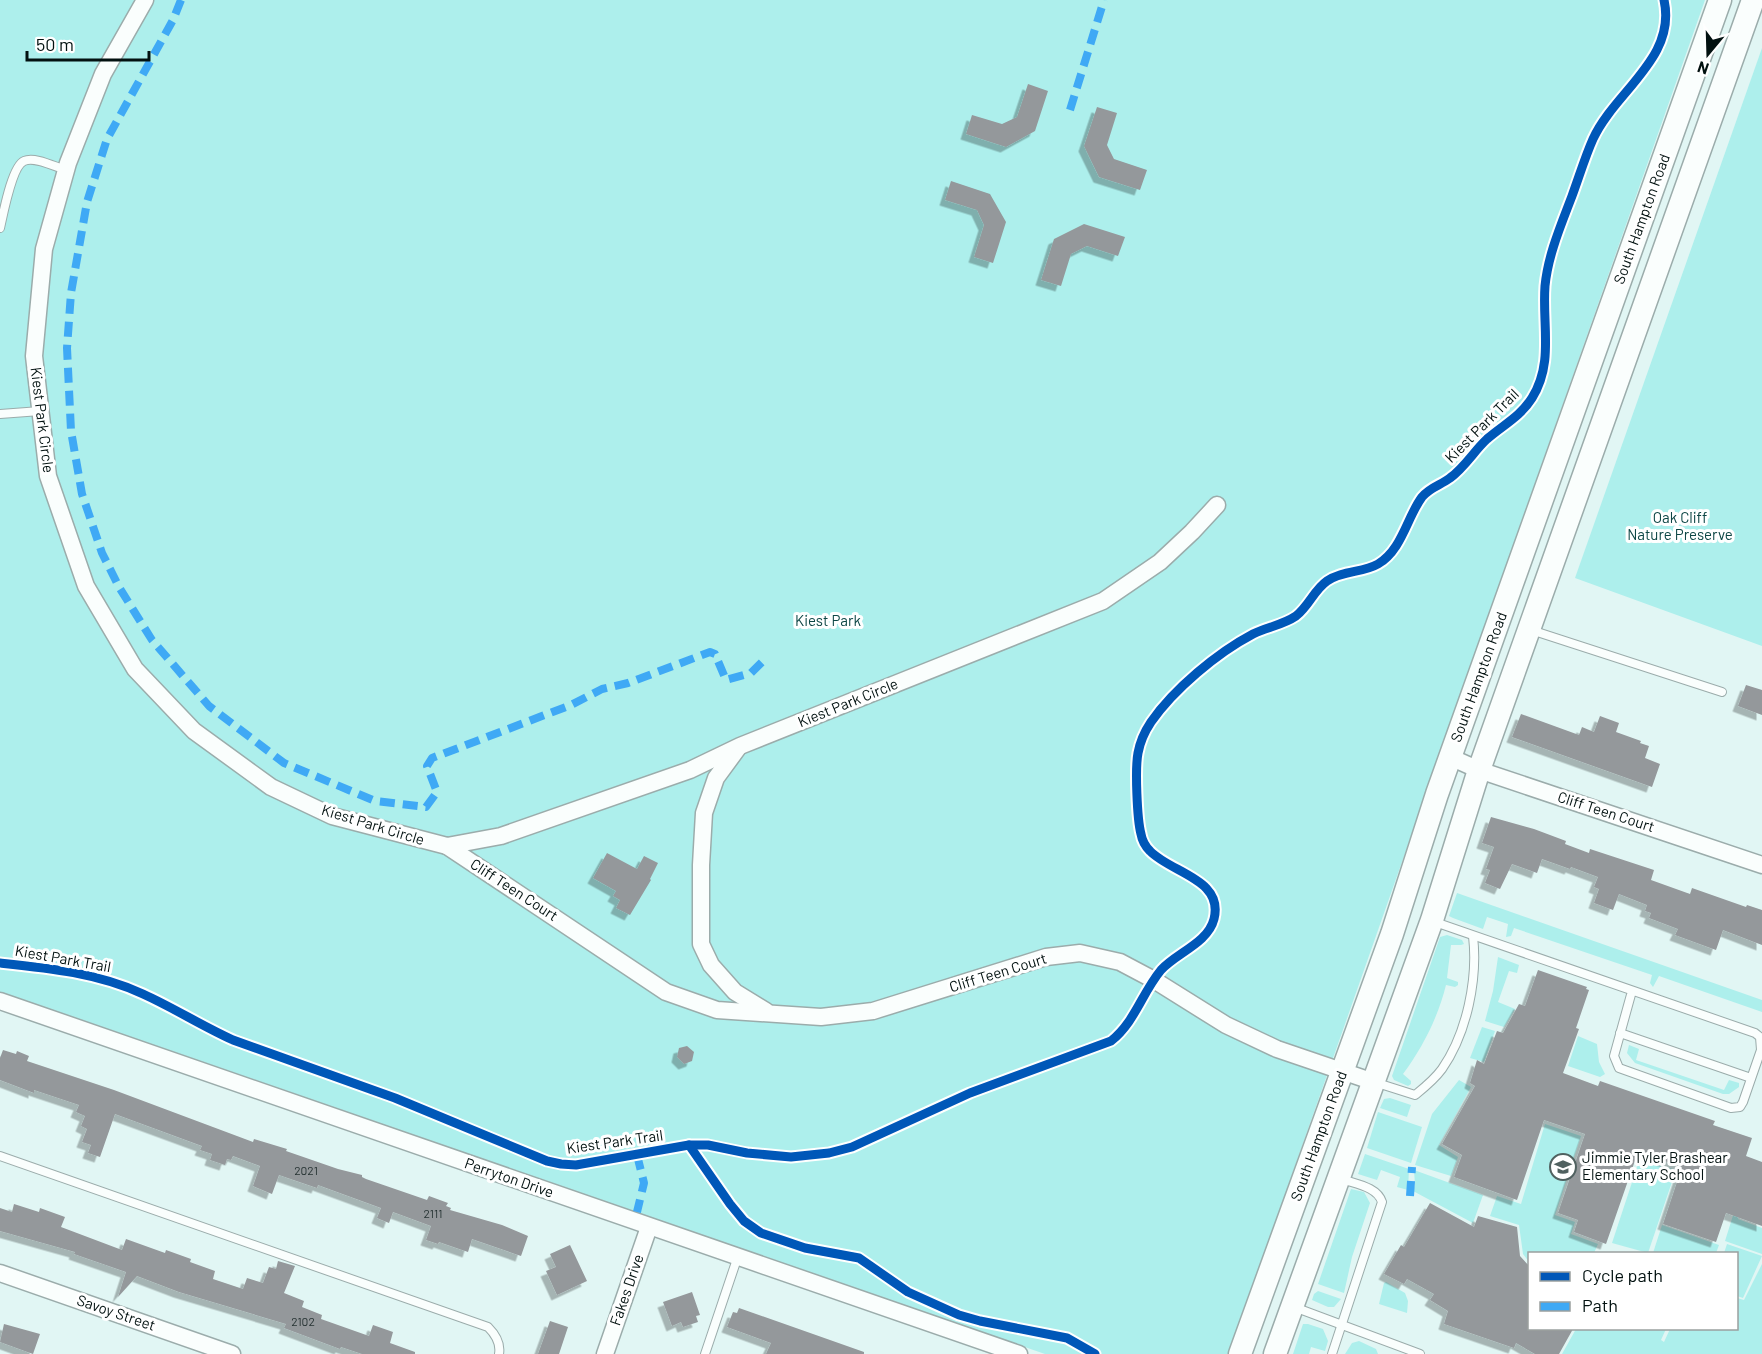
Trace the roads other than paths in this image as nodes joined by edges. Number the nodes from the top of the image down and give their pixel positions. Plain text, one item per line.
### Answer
1 (145, 0) edge
2 (1720, 0) edge
3 (1753, 0) edge
4 (66, 170) junction
5 (0, 228) edge
6 (1620, 278) junction
7 (1651, 290) junction
8 (40, 411) junction
9 (0, 414) edge
10 (1217, 505) dead end
11 (1530, 629) junction
12 (1722, 692) dead end
13 (740, 746) junction
14 (1450, 757) junction
15 (1479, 770) junction
16 (447, 846) junction
17 (1762, 865) edge
18 (1432, 920) junction
19 (1473, 936) junction
20 (1632, 991) junction
21 (0, 1001) edge
22 (776, 1014) junction
23 (1620, 1033) junction
24 (1342, 1071) junction
25 (1751, 1078) junction
26 (1374, 1082) junction
27 (0, 1156) edge
28 (1339, 1178) junction
29 (649, 1227) junction
30 (738, 1256) junction
31 (0, 1273) edge
32 (1293, 1306) junction
33 (1341, 1325) junction
34 (232, 1354) edge
35 (499, 1354) edge
36 (605, 1354) edge
37 (705, 1354) edge
38 (1019, 1354) edge
39 (1240, 1354) edge
40 (1275, 1354) edge
41 (1332, 1354) edge
42 (1420, 1354) edge

1 - 4 street, Kiest Park Circle
2 - 6 main road, South Hampton Road
3 - 7 main road, South Hampton Road
4 - 5 lane
4 - 8 street, Kiest Park Circle
6 - 7 main road
6 - 14 main road, South Hampton Road
7 - 11 main road, South Hampton Road
8 - 9 lane
8 - 16 street, Kiest Park Circle
10 - 13 street, Kiest Park Circle
11 - 12 lane
11 - 15 main road, South Hampton Road
13 - 16 street, Kiest Park Circle
13 - 22 street, Cliff Teen Court
14 - 15 street, Cliff Teen Court
14 - 24 main road, South Hampton Road
15 - 17 street, Cliff Teen Court
15 - 18 main road, South Hampton Road
16 - 22 street, Cliff Teen Court
18 - 19 lane
18 - 26 main road, South Hampton Road
19 - 20 lane
19 - 26 lane
20 - 23 lane
20 - 25 lane
21 - 29 street, Perryton Drive
22 - 24 street, Cliff Teen Court
23 - 25 lane
23 - 25 lane
24 - 26 street, Cliff Teen Court
24 - 39 main road, South Hampton Road
26 - 28 main road, South Hampton Road
27 - 35 lane
28 - 32 main road, South Hampton Road
28 - 33 lane
29 - 30 street, Perryton Drive
29 - 36 street, Fakes Drive
30 - 37 lane
30 - 38 street, Perryton Drive
31 - 34 street, Savoy Street
32 - 33 lane
32 - 40 main road, South Hampton Road
33 - 41 lane
33 - 42 lane

